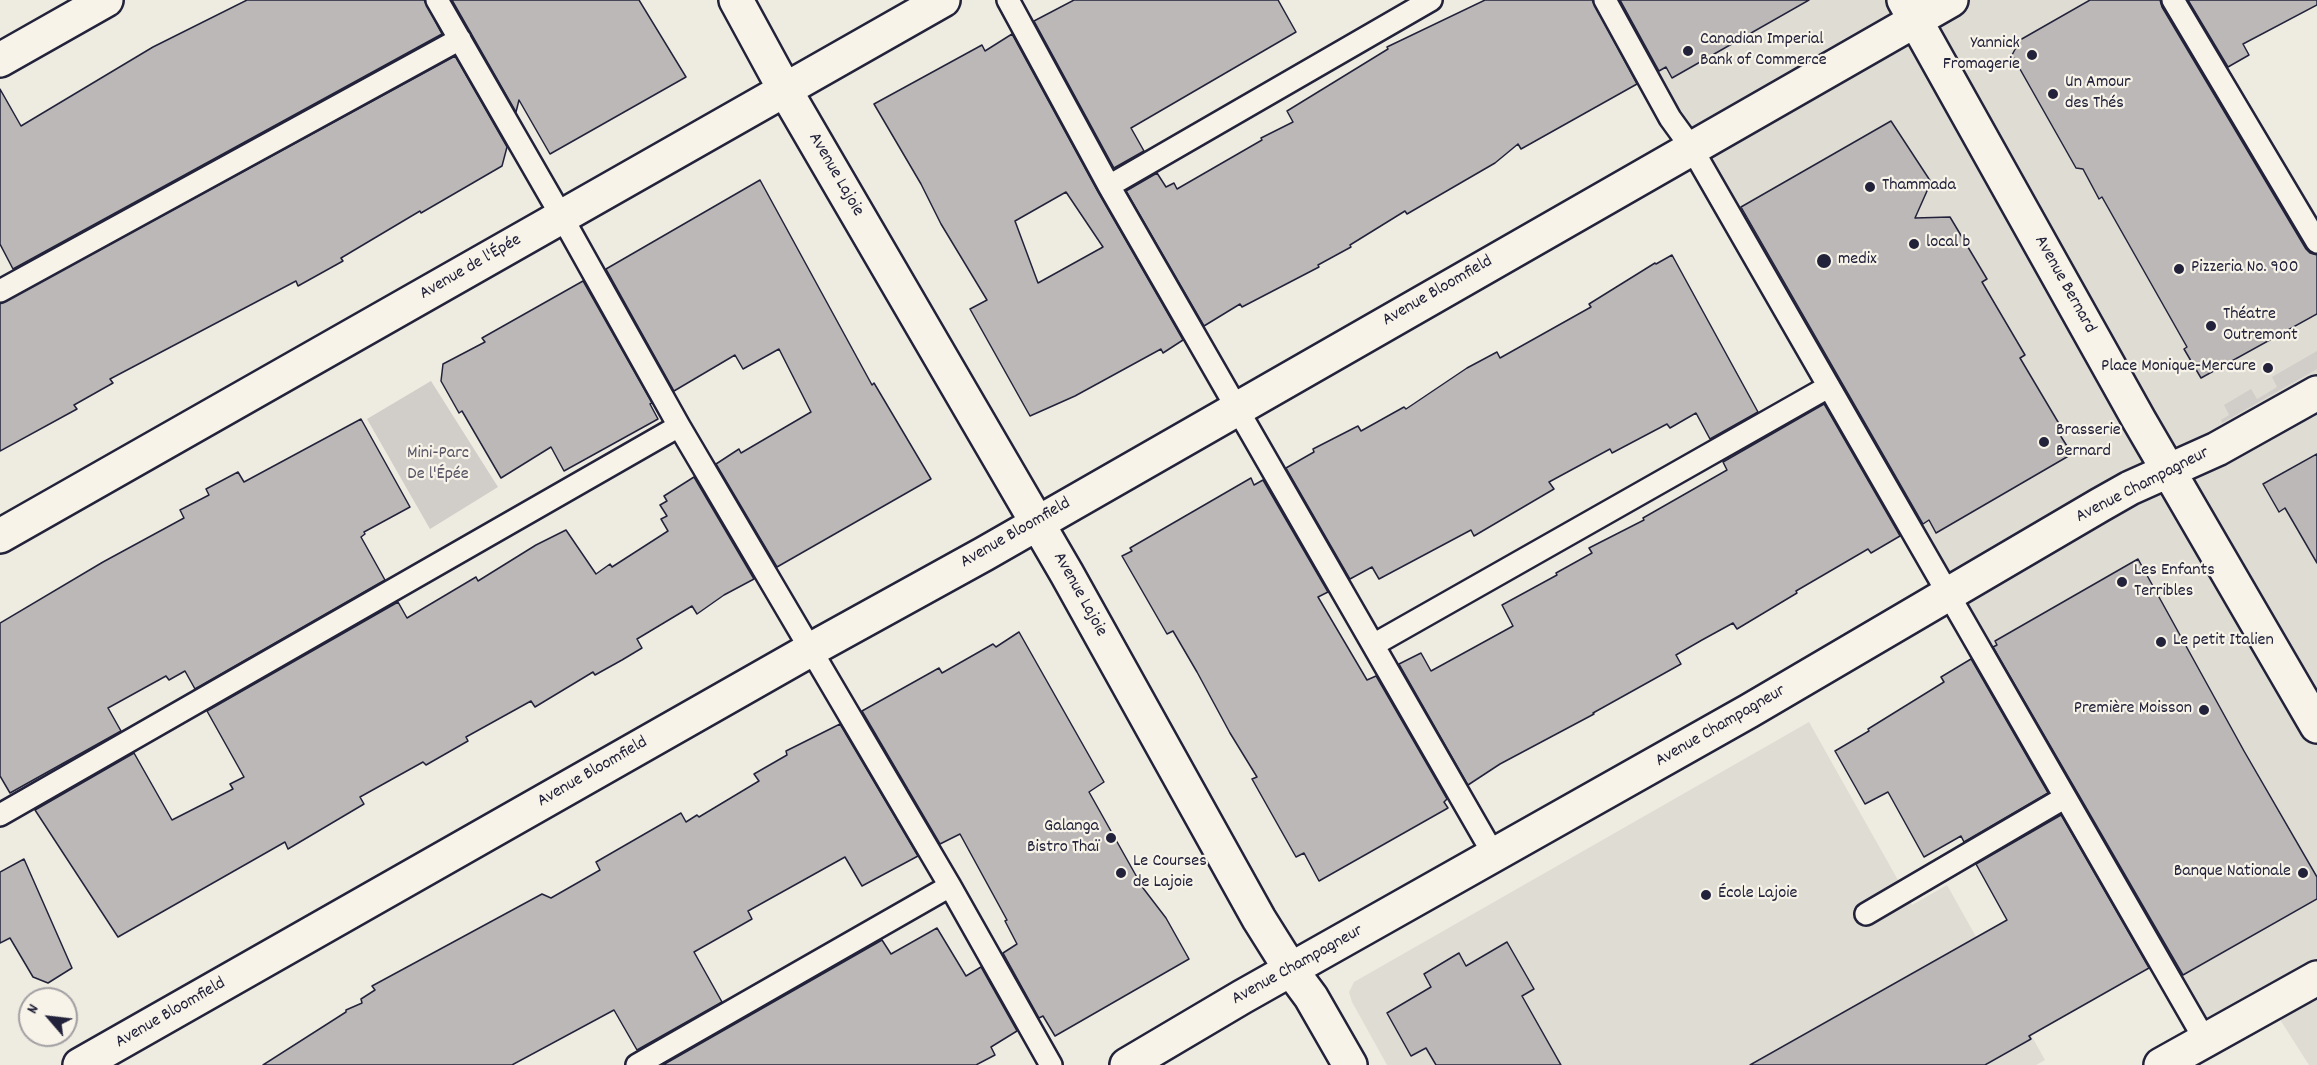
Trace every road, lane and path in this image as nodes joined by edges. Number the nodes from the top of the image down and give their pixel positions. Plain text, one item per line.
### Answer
1 (106, 0) edge
2 (437, 0) edge
3 (736, 0) edge
4 (943, 0) edge
5 (1008, 0) edge
6 (1431, 0) edge
7 (1605, 0) edge
8 (1951, 0) edge
9 (2174, 0) edge
10 (1910, 10) edge
11 (460, 39) junction
12 (0, 60) edge
13 (785, 90) junction
14 (1691, 147) junction
15 (1109, 186) junction
16 (562, 217) junction
17 (2317, 242) edge
18 (0, 291) edge
19 (1828, 387) junction
20 (2317, 393) edge
21 (1236, 408) junction
22 (679, 426) junction
23 (2169, 471) junction
24 (1037, 523) junction
25 (0, 536) edge
26 (1947, 595) junction
27 (1375, 644) junction
28 (810, 650) junction
29 (2317, 726) edge
30 (2064, 798) junction
31 (0, 815) edge
32 (1494, 855) junction
33 (950, 886) junction
34 (1866, 914) dead end
35 (1291, 970) junction
36 (2317, 978) edge
37 (2205, 1040) junction
38 (80, 1065) edge
39 (637, 1065) edge
40 (1051, 1065) edge
41 (1127, 1065) edge
42 (1350, 1065) edge
43 (2161, 1065) edge

1 - 12 street
2 - 11 lane
3 - 13 street, Avenue Lajoie
4 - 13 street, Avenue de l'Épée
5 - 15 lane
6 - 15 lane
7 - 14 lane
8 - 10 street, Avenue Bloomfield
9 - 17 lane
10 - 14 street, Avenue Bloomfield
10 - 23 street, Avenue Bernard
11 - 16 lane
11 - 18 lane
13 - 16 street, Avenue de l'Épée
13 - 24 street, Avenue Lajoie
14 - 19 lane
14 - 21 street, Avenue Bloomfield
15 - 21 lane
16 - 22 lane
16 - 25 street, Avenue de l'Épée
19 - 26 lane
19 - 27 lane
20 - 23 street, Avenue Champagneur
21 - 24 street, Avenue Bloomfield
21 - 27 lane
22 - 28 lane
22 - 31 lane
23 - 26 street, Avenue Champagneur
23 - 29 street, Avenue Bernard
24 - 28 street, Avenue Bloomfield
24 - 35 street, Avenue Lajoie
26 - 30 lane
26 - 32 street, Avenue Champagneur
27 - 32 lane
28 - 33 lane
28 - 38 street, Avenue Bloomfield
30 - 34 lane
30 - 37 lane
32 - 35 street, Avenue Champagneur
33 - 39 lane
33 - 40 lane
35 - 41 street, Avenue Champagneur
35 - 42 street, Avenue Lajoie
36 - 37 street
37 - 43 street

